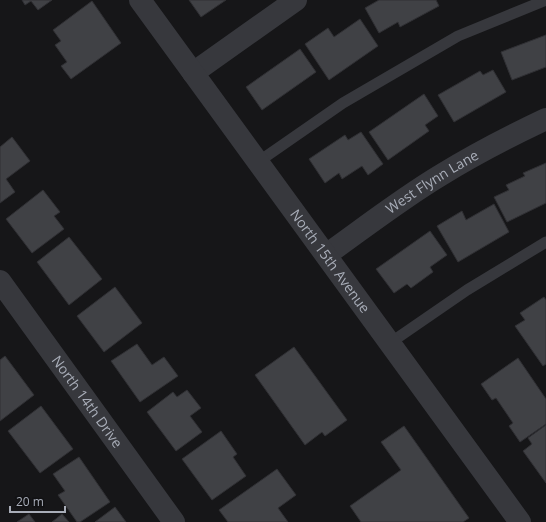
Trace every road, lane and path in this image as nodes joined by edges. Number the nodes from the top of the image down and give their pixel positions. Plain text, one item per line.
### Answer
1 (140, 0) edge
2 (296, 0) edge
3 (546, 0) edge
4 (193, 72) junction
5 (546, 119) edge
6 (258, 162) junction
7 (546, 242) edge
8 (326, 255) junction
9 (0, 281) edge
10 (390, 343) junction
11 (174, 522) edge
12 (520, 522) edge

1 - 4 street, North 15th Avenue
2 - 4 street
3 - 6 lane
4 - 6 street, North 15th Avenue
5 - 8 street, West Flynn Lane
6 - 8 street, North 15th Avenue
7 - 10 lane
8 - 10 street, North 15th Avenue
9 - 11 street, North 14th Drive
10 - 12 street, North 15th Avenue

